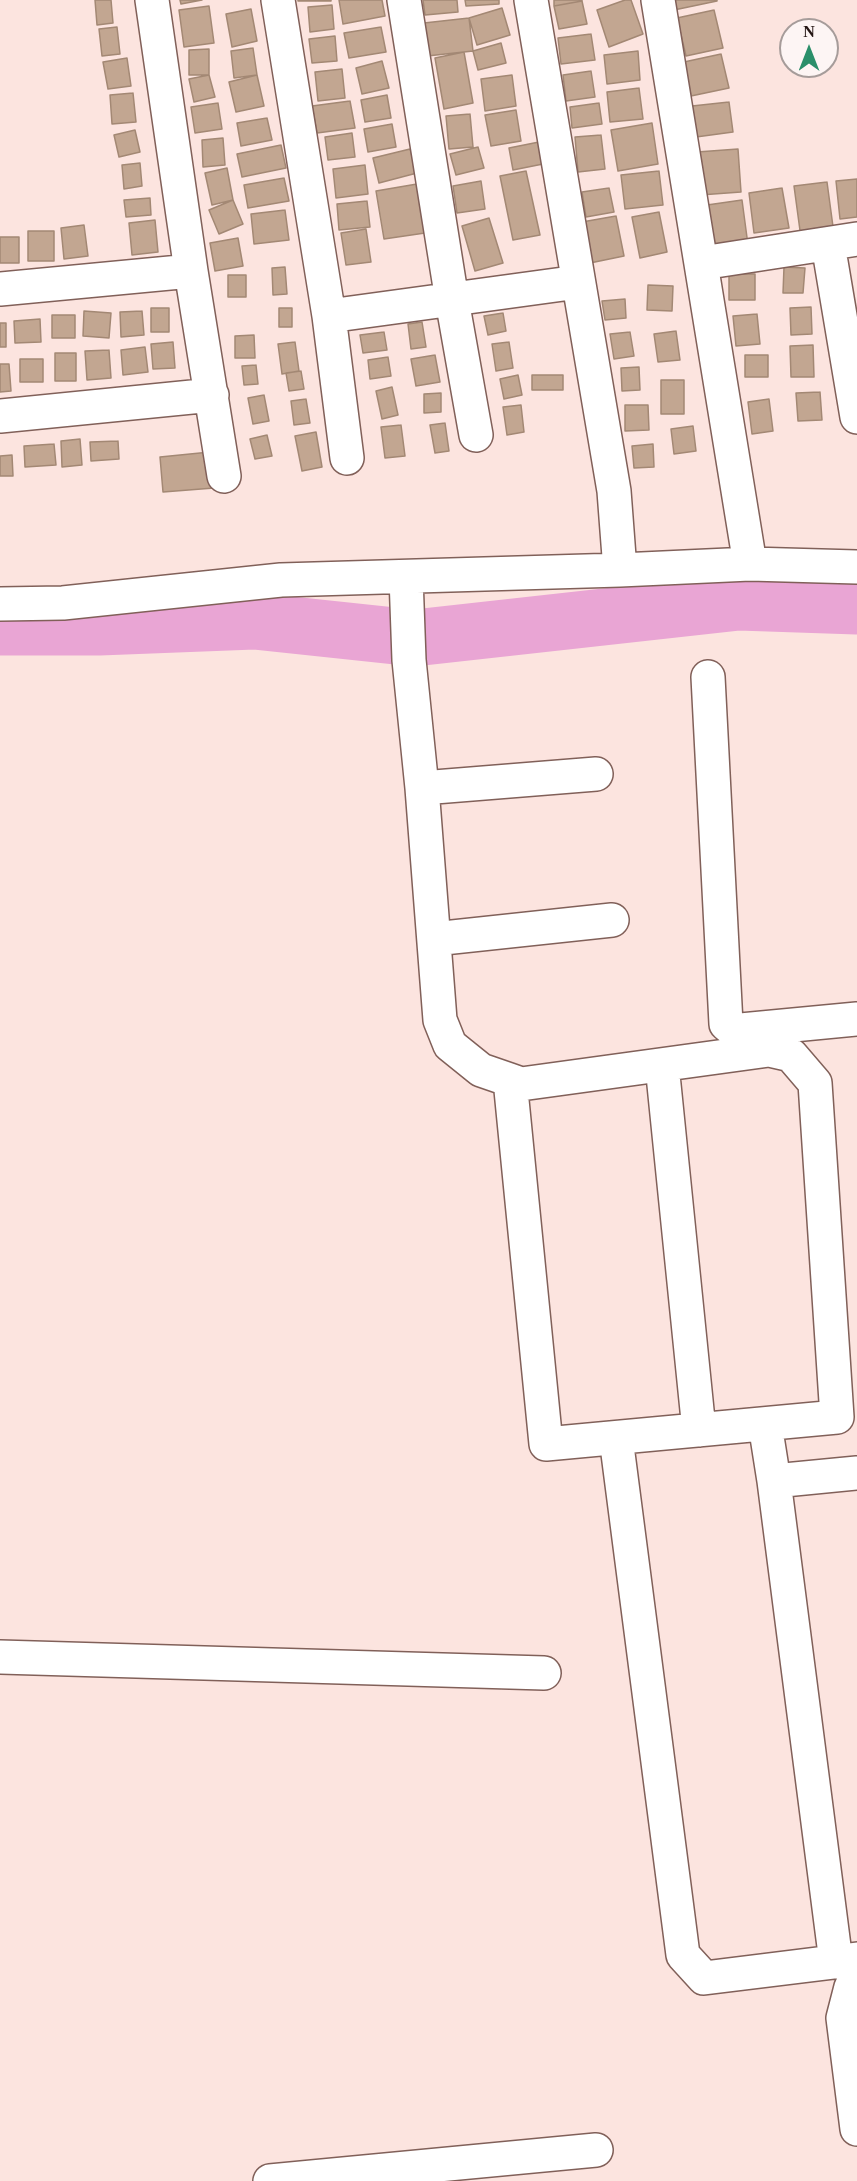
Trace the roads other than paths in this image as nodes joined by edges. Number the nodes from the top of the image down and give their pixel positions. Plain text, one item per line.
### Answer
1 (152, 0) edge
2 (278, 0) edge
3 (404, 0) edge
4 (531, 0) edge
5 (658, 0) edge
6 (842, 241) edge
7 (702, 263) junction
8 (191, 271) junction
9 (578, 282) junction
10 (0, 289) edge
11 (452, 300) junction
12 (329, 316) junction
13 (212, 395) junction
14 (0, 416) edge
15 (857, 417) edge
16 (476, 435) dead end
17 (347, 458) dead end
18 (224, 476) dead end
19 (750, 564) junction
20 (857, 567) edge
21 (620, 570) junction
22 (406, 577) junction
23 (0, 604) edge
24 (708, 677) dead end
25 (596, 774) dead end
26 (422, 788) junction
27 (612, 920) dead end
28 (434, 939) junction
29 (857, 1019) edge
30 (662, 1065) junction
31 (510, 1080) junction
32 (765, 1424) junction
33 (699, 1430) junction
34 (616, 1438) junction
35 (857, 1473) edge
36 (774, 1481) junction
37 (0, 1658) edge
38 (544, 1673) dead end
39 (847, 1961) edge
40 (857, 1986) edge
41 (857, 2129) edge
42 (596, 2150) dead end
43 (270, 2181) edge

1 - 8 street
2 - 12 street
3 - 11 street
4 - 9 street
5 - 7 street
6 - 7 street
6 - 15 street
7 - 19 street
8 - 10 street
8 - 13 street
9 - 11 street
9 - 21 street
11 - 12 street
11 - 16 street
12 - 17 street
13 - 14 street
13 - 18 street
19 - 20 street
19 - 21 street
21 - 22 street
22 - 23 street
22 - 26 street
24 - 29 street
25 - 26 street
26 - 28 street
27 - 28 street
28 - 31 street
30 - 31 street
30 - 32 street
30 - 33 street
31 - 34 street
32 - 33 street
32 - 36 street
33 - 34 street
34 - 39 street
35 - 36 street
36 - 39 street
37 - 38 street
40 - 41 street
42 - 43 street

